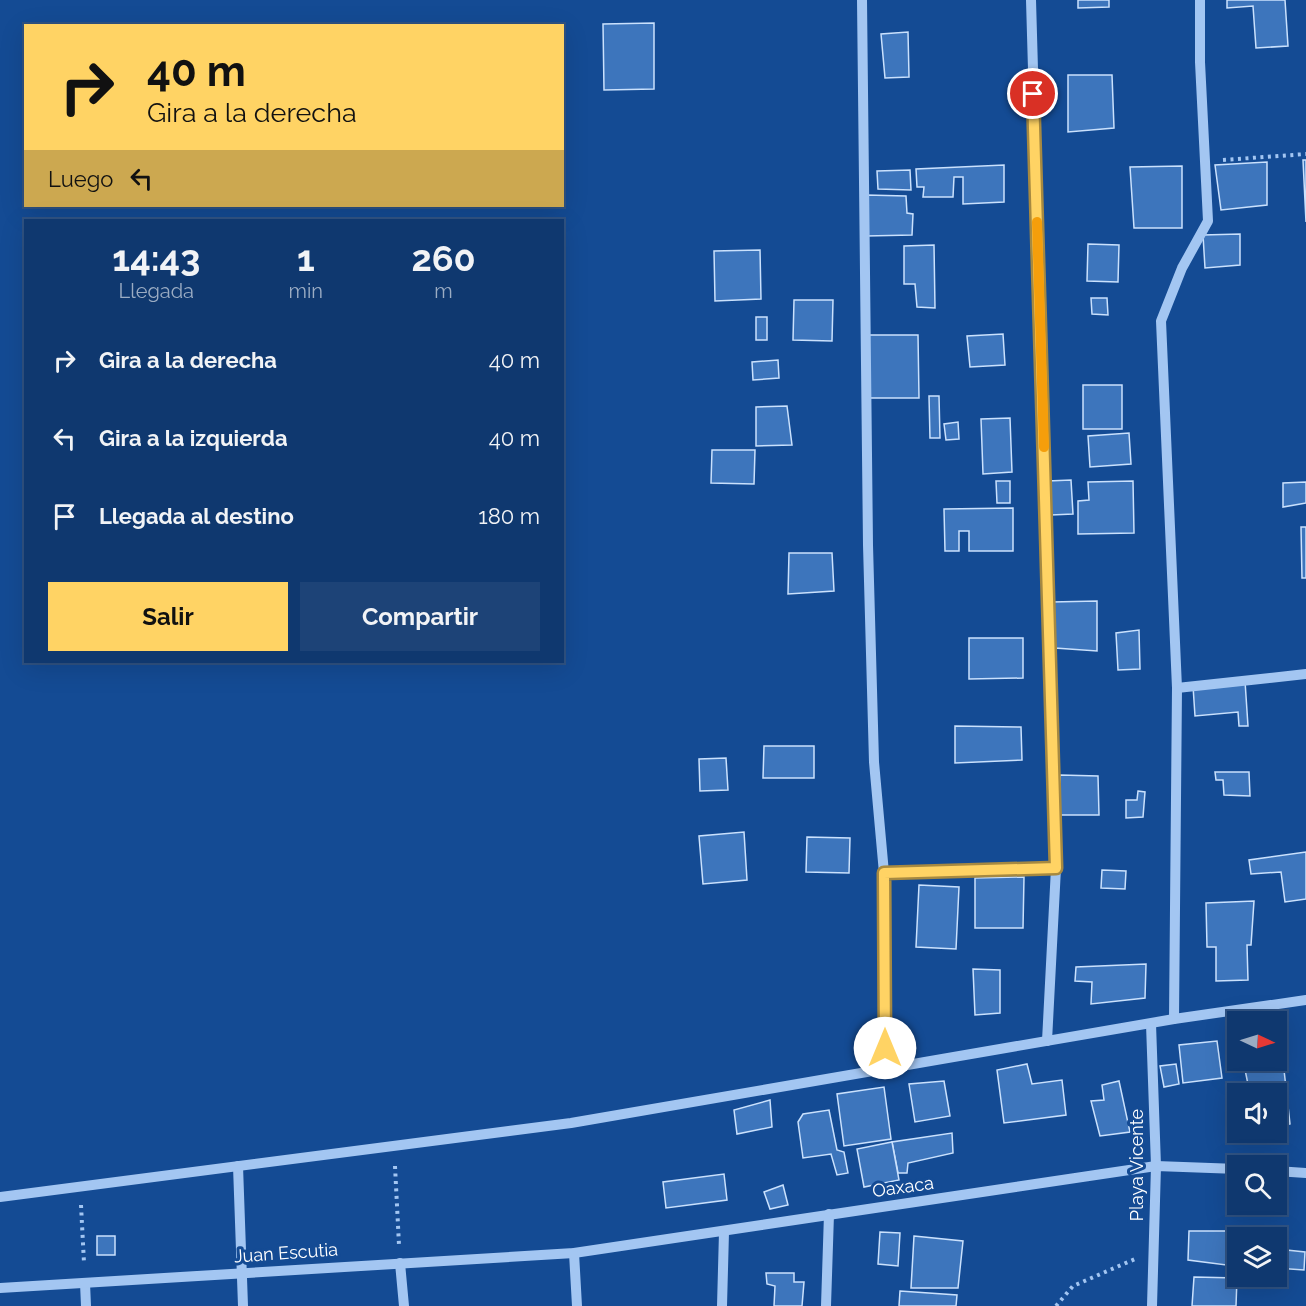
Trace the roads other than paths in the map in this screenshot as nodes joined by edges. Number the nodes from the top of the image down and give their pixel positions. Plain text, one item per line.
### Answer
1 (862, 0) edge
2 (1031, 0) edge
3 (1200, 0) edge
4 (1306, 674) edge
5 (1177, 688) junction
6 (1056, 868) junction
7 (884, 873) junction
8 (1306, 1000) edge
9 (1174, 1019) junction
10 (1151, 1024) junction
11 (1047, 1041) junction
12 (885, 1070) junction
13 (238, 1166) junction
14 (1156, 1166) junction
15 (1227, 1169) edge
16 (1287, 1172) edge
17 (1306, 1173) edge
18 (0, 1197) edge
19 (829, 1214) junction
20 (724, 1232) junction
21 (574, 1253) junction
22 (400, 1263) junction
23 (240, 1273) junction
24 (85, 1283) junction
25 (0, 1288) edge
26 (86, 1306) edge
27 (243, 1306) edge
28 (404, 1306) edge
29 (577, 1306) edge
30 (722, 1306) edge
31 (826, 1306) edge
32 (1152, 1306) edge

1 - 7 street
2 - 6 street
3 - 5 street
4 - 5 street
5 - 9 street
6 - 7 street
6 - 11 street
7 - 12 street
8 - 9 street
9 - 10 street
10 - 11 street
10 - 14 street, Playa Vicente
11 - 12 street
12 - 13 street
13 - 18 street
13 - 23 street
14 - 15 street, Oaxaca
14 - 19 street, Oaxaca
14 - 32 street, Playa Vicente
16 - 17 street
19 - 20 street, Oaxaca
19 - 31 street
20 - 21 street, Oaxaca
20 - 30 street
21 - 22 street, Juan Escutia
21 - 29 street
22 - 23 street, Juan Escutia
22 - 28 street
23 - 24 street, Juan Escutia
23 - 27 street
24 - 25 street, Juan Escutia
24 - 26 street

